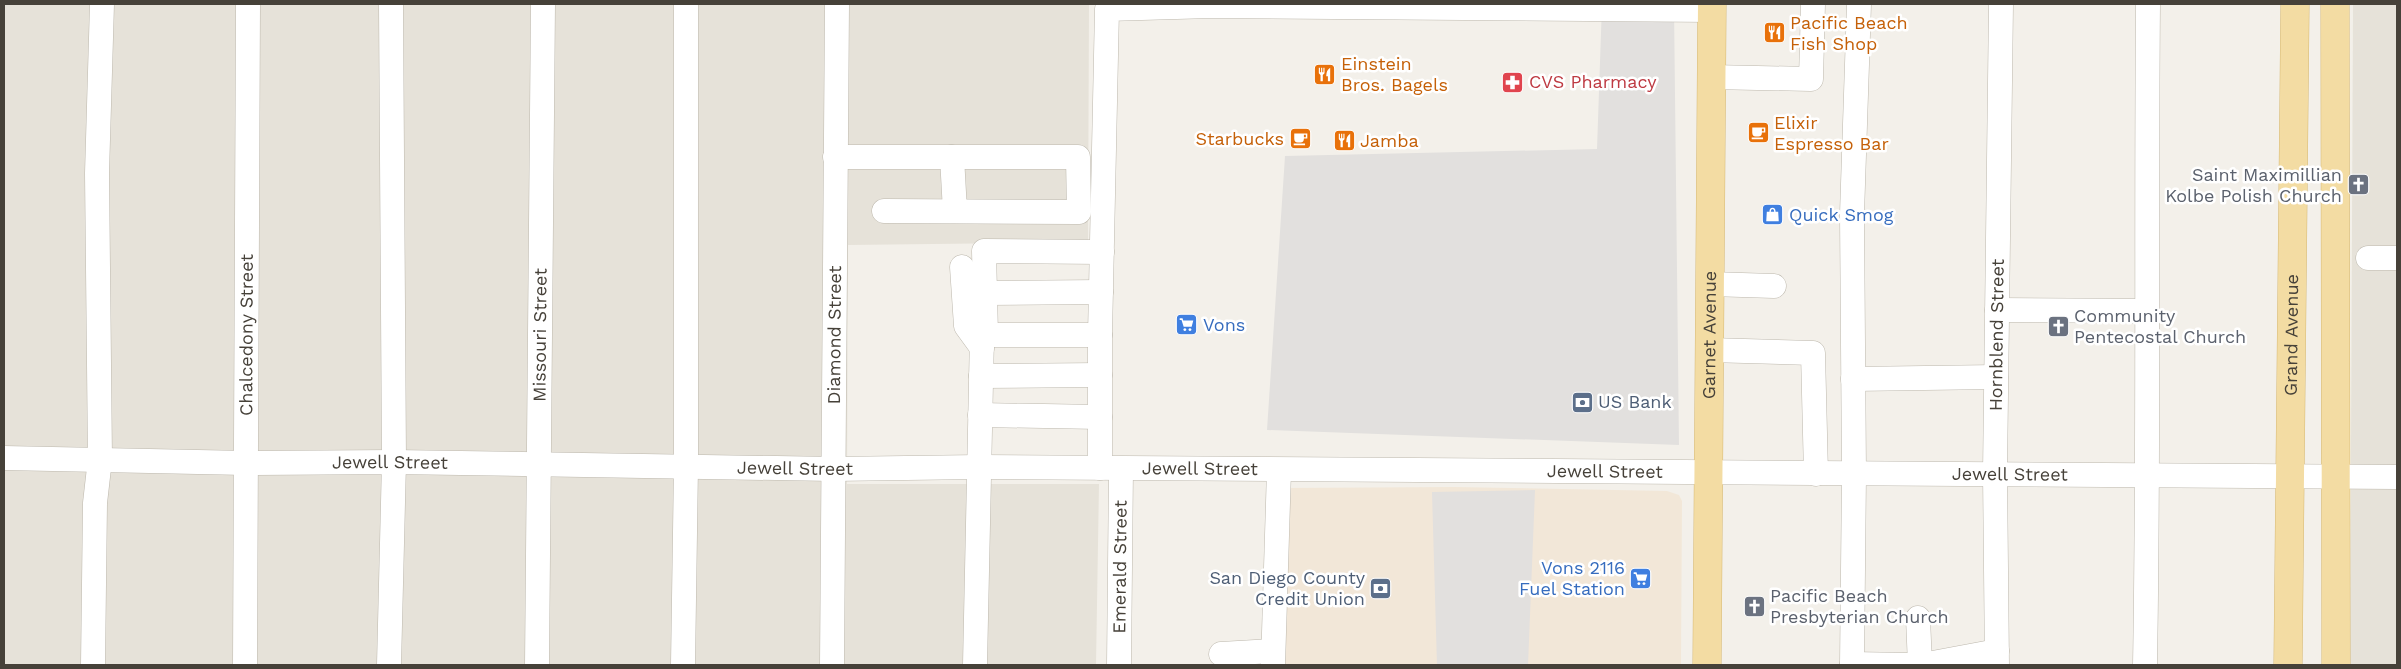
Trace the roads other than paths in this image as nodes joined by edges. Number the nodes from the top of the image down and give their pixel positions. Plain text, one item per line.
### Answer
1 (102, 4) edge
2 (248, 4) edge
3 (391, 4) edge
4 (543, 4) edge
5 (686, 4) edge
6 (837, 4) edge
7 (1813, 4) edge
8 (1859, 4) edge
9 (2001, 4) edge
10 (2148, 4) edge
11 (2295, 4) edge
12 (2336, 4) edge
13 (1712, 7) edge
14 (1711, 77) junction
15 (836, 157) junction
16 (952, 157) junction
17 (884, 211) dead end
18 (955, 211) junction
19 (1102, 252) junction
20 (2368, 258) dead end
21 (2397, 258) edge
22 (962, 267) dead end
23 (1710, 284) junction
24 (1774, 286) dead end
25 (1101, 292) junction
26 (986, 293) junction
27 (1997, 310) junction
28 (2147, 311) junction
29 (1100, 335) junction
30 (983, 339) junction
31 (1709, 350) junction
32 (1100, 375) junction
33 (981, 376) junction
34 (1996, 376) junction
35 (1853, 379) junction
36 (980, 415) junction
37 (1100, 417) junction
38 (4, 458) edge
39 (100, 459) junction
40 (394, 462) junction
41 (246, 463) junction
42 (539, 465) junction
43 (686, 466) junction
44 (979, 467) junction
45 (833, 469) junction
46 (1111, 469) junction
47 (1278, 470) junction
48 (1708, 472) junction
49 (1995, 473) junction
50 (1816, 474) junction
51 (1854, 474) junction
52 (2148, 476) junction
53 (2289, 477) junction
54 (2337, 477) junction
55 (2397, 477) edge
56 (1918, 618) dead end
57 (1221, 654) dead end
58 (1273, 658) edge
59 (1997, 658) edge
60 (1852, 664) edge
61 (93, 665) edge
62 (245, 665) edge
63 (389, 665) edge
64 (537, 665) edge
65 (683, 665) edge
66 (832, 665) edge
67 (975, 665) edge
68 (1119, 665) edge
69 (1707, 665) edge
70 (1909, 665) edge
71 (1921, 665) edge
72 (2145, 665) edge
73 (2288, 665) edge
74 (2336, 665) edge

1 - 39 street
2 - 41 street, Chalcedony Street
3 - 40 street
4 - 42 street, Missouri Street
5 - 43 street
6 - 15 street, Diamond Street
7 - 14 street
8 - 35 street
9 - 27 street, Hornblend Street
10 - 28 street
11 - 53 main road, Grand Avenue
12 - 54 main road
13 - 14 main road, Garnet Avenue
13 - 19 street, Emerald Street
14 - 23 main road, Garnet Avenue
15 - 16 street
15 - 45 street, Diamond Street
16 - 18 street
16 - 18 street
17 - 18 street
19 - 25 street, Emerald Street
19 - 26 street
20 - 21 street
22 - 30 street
23 - 24 street
23 - 31 main road, Garnet Avenue
25 - 26 street
25 - 29 street, Emerald Street
26 - 30 street
27 - 28 street
27 - 34 street, Hornblend Street
28 - 52 street
29 - 30 street
29 - 32 street, Emerald Street
30 - 33 street
31 - 48 main road, Garnet Avenue
31 - 50 street
32 - 33 street
32 - 37 street, Emerald Street
33 - 36 street
34 - 35 street
34 - 49 street, Hornblend Street
35 - 51 street
36 - 37 street
36 - 44 street
37 - 46 street, Emerald Street
38 - 39 street, Jewell Street
39 - 41 street, Jewell Street
39 - 61 street
40 - 41 street, Jewell Street
40 - 42 street, Jewell Street
40 - 63 street
41 - 62 street, Chalcedony Street
42 - 43 street, Jewell Street
42 - 64 street, Missouri Street
43 - 45 street, Jewell Street
43 - 65 street
44 - 45 street, Jewell Street
44 - 46 street, Jewell Street
44 - 67 street
45 - 66 street, Diamond Street
46 - 47 street, Jewell Street
46 - 68 street, Emerald Street
47 - 48 street, Jewell Street
47 - 58 street
48 - 50 street, Jewell Street
48 - 69 main road, Garnet Avenue
49 - 51 street, Jewell Street
49 - 52 street, Jewell Street
49 - 59 street, Hornblend Street
50 - 51 street, Jewell Street
51 - 60 street
52 - 53 street, Jewell Street
52 - 72 street
53 - 54 street, Jewell Street
53 - 73 main road, Grand Avenue
54 - 55 street, Jewell Street
54 - 74 main road
56 - 71 street
57 - 58 street
59 - 71 street
60 - 70 street

